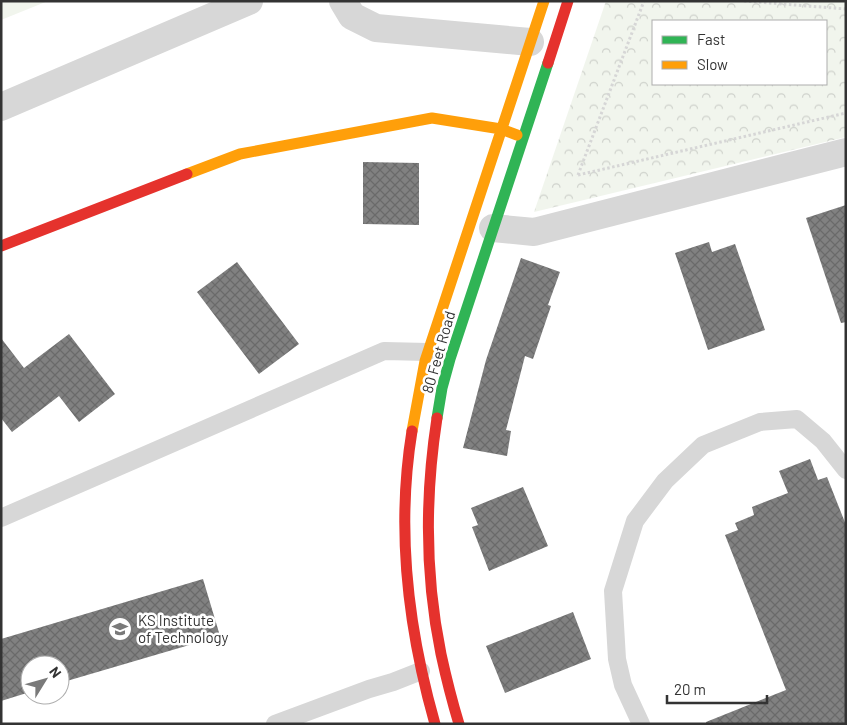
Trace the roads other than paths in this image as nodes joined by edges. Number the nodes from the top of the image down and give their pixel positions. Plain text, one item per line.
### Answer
1 (249, 1) edge
2 (343, 1) edge
3 (544, 1) edge
4 (568, 1) edge
5 (530, 42) junction
6 (1, 107) edge
7 (501, 129) junction
8 (522, 136) junction
9 (846, 152) edge
10 (493, 228) junction
11 (1, 246) edge
12 (428, 352) junction
13 (846, 470) edge
14 (1, 518) edge
15 (421, 671) junction
16 (276, 724) edge
17 (435, 724) edge
18 (459, 724) edge
19 (640, 724) edge

1 - 6 street
2 - 5 street
3 - 5 main road, 80 Feet Road
4 - 8 main road, 80 Feet Road
5 - 7 main road, 80 Feet Road
7 - 8 main road
7 - 11 main road
7 - 12 main road, 80 Feet Road
8 - 10 main road, 80 Feet Road
9 - 10 street
10 - 18 main road, 80 Feet Road
12 - 14 lane
12 - 15 main road, 80 Feet Road
13 - 19 lane
15 - 16 lane
15 - 17 main road, 80 Feet Road

